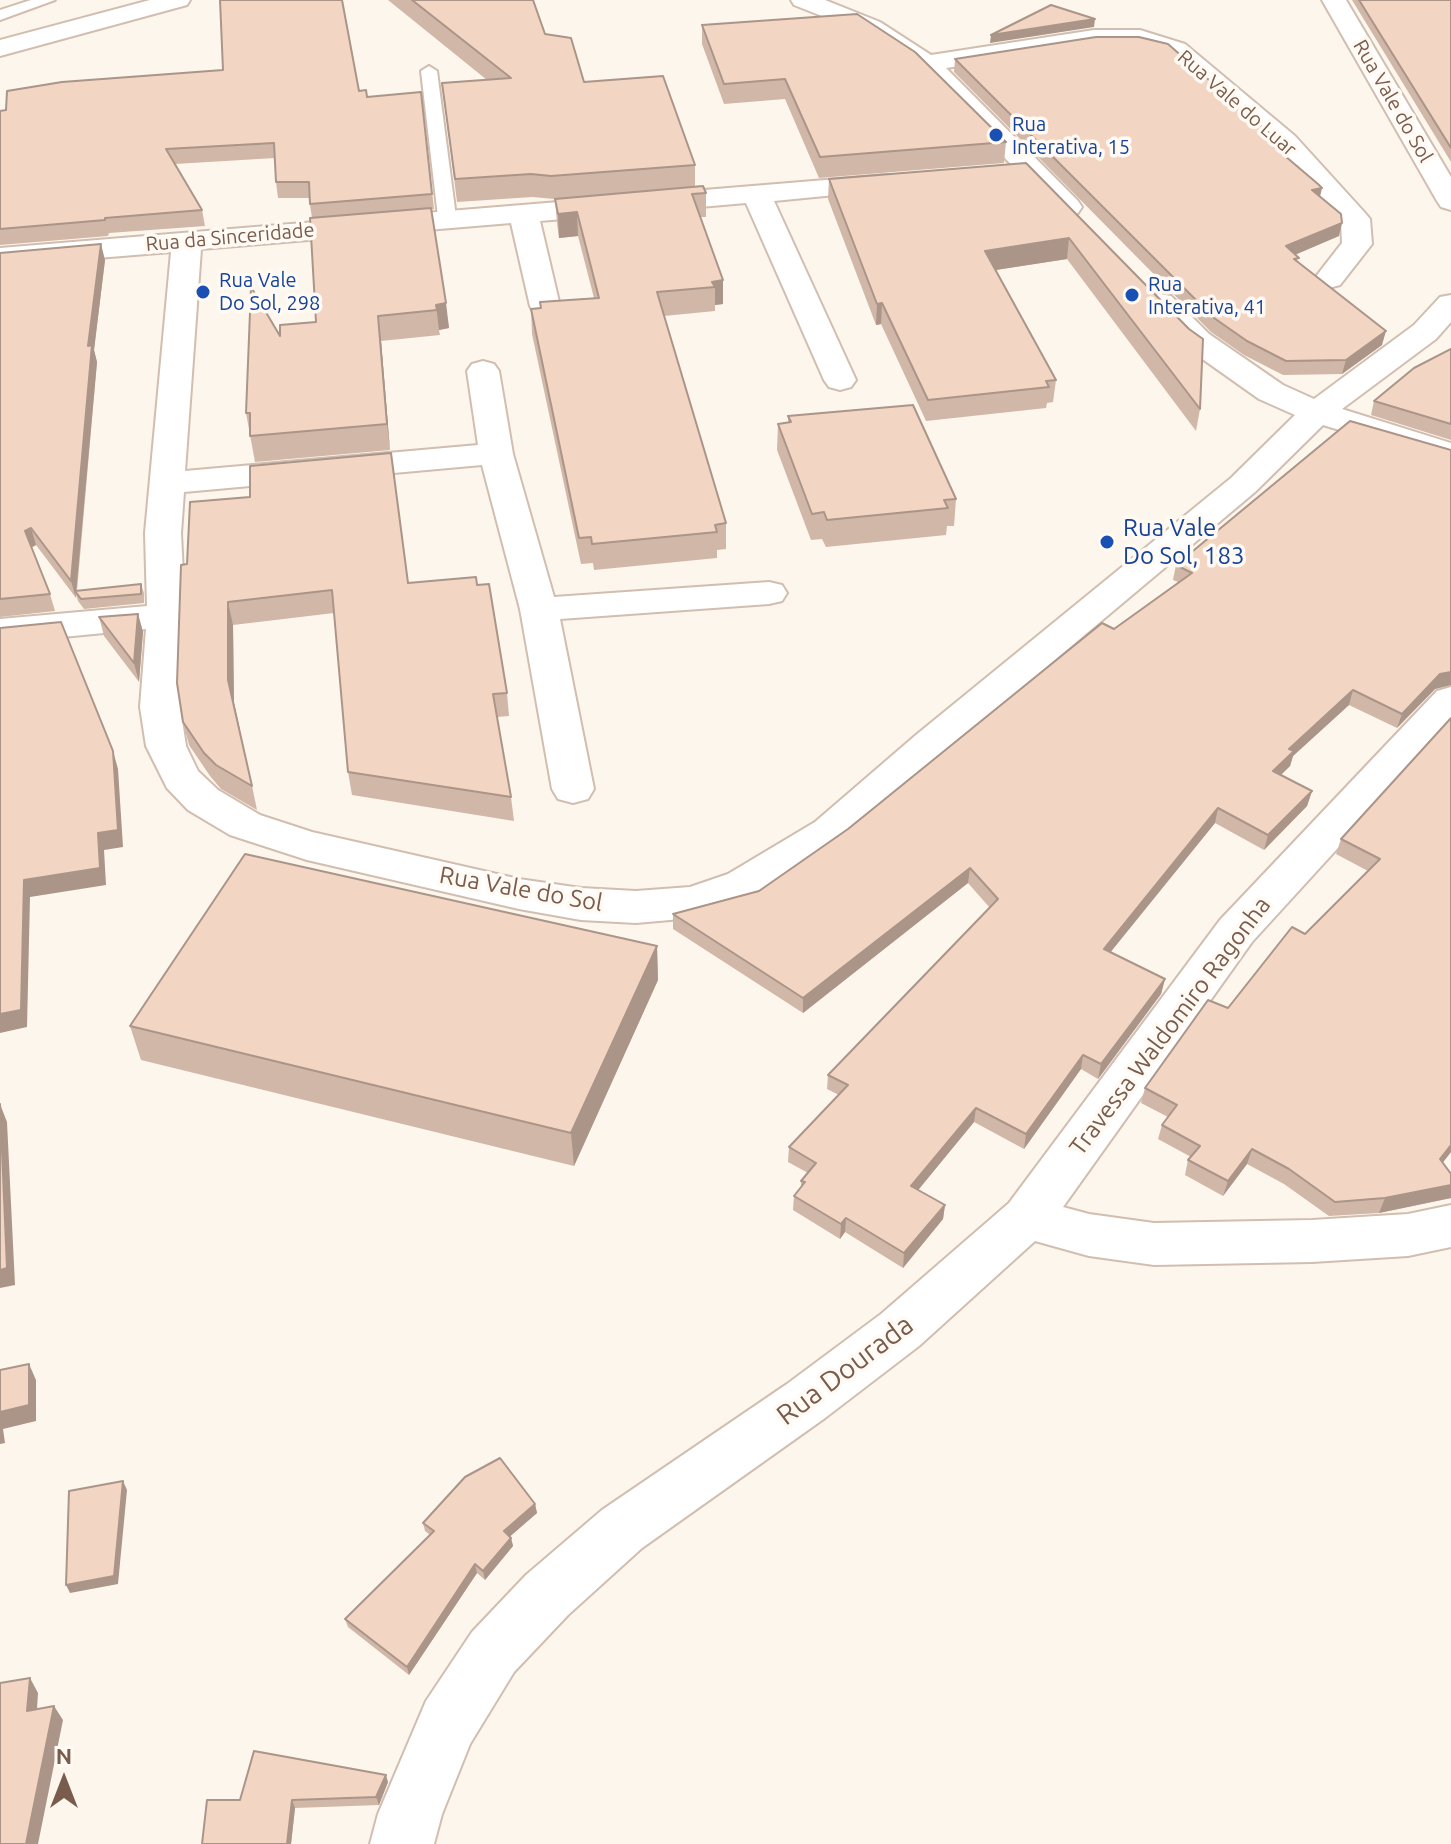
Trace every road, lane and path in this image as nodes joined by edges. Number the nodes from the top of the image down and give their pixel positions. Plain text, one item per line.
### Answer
1 (47, 0) edge
2 (178, 0) edge
3 (803, 0) edge
4 (1334, 0) edge
5 (0, 15) edge
6 (0, 48) edge
7 (927, 63) junction
8 (429, 71) dead end
9 (1034, 171) junction
10 (991, 175) edge
11 (919, 181) edge
12 (756, 193) junction
13 (1451, 201) edge
14 (524, 214) junction
15 (447, 217) junction
16 (1085, 223) edge
17 (187, 242) junction
18 (0, 257) edge
19 (1329, 279) dead end
20 (1141, 283) edge
21 (1451, 304) edge
22 (545, 306) edge
23 (483, 371) dead end
24 (840, 380) dead end
25 (1317, 412) junction
26 (496, 454) junction
27 (1451, 454) edge
28 (169, 483) junction
29 (769, 593) dead end
30 (539, 609) junction
31 (166, 616) junction
32 (0, 631) edge
33 (1451, 700) edge
34 (573, 789) dead end
35 (1027, 1218) junction
36 (1451, 1226) edge
37 (402, 1844) edge

1 - 5 lane
2 - 6 street
3 - 7 street
4 - 13 street, Rua Vale do Sol
7 - 9 street
7 - 19 street, Rua Vale do Luar
8 - 15 lane
9 - 10 street
9 - 16 street
11 - 12 street, Rua da Sinceridade
12 - 14 street, Rua da Sinceridade
12 - 24 street
14 - 15 street, Rua da Sinceridade
14 - 22 street
15 - 17 street, Rua da Sinceridade
17 - 18 street, Rua da Sinceridade
17 - 28 street, Rua Vale do Sol
20 - 25 street
21 - 25 street, Rua Vale do Sol
23 - 26 street
25 - 27 street
25 - 31 street, Rua Vale do Sol
26 - 28 street
26 - 30 street
28 - 31 street, Rua Vale do Sol
29 - 30 street
30 - 34 street
31 - 32 street
33 - 35 street, Travessa Waldomiro Ragonha
35 - 36 street
35 - 37 street, Rua Dourada

